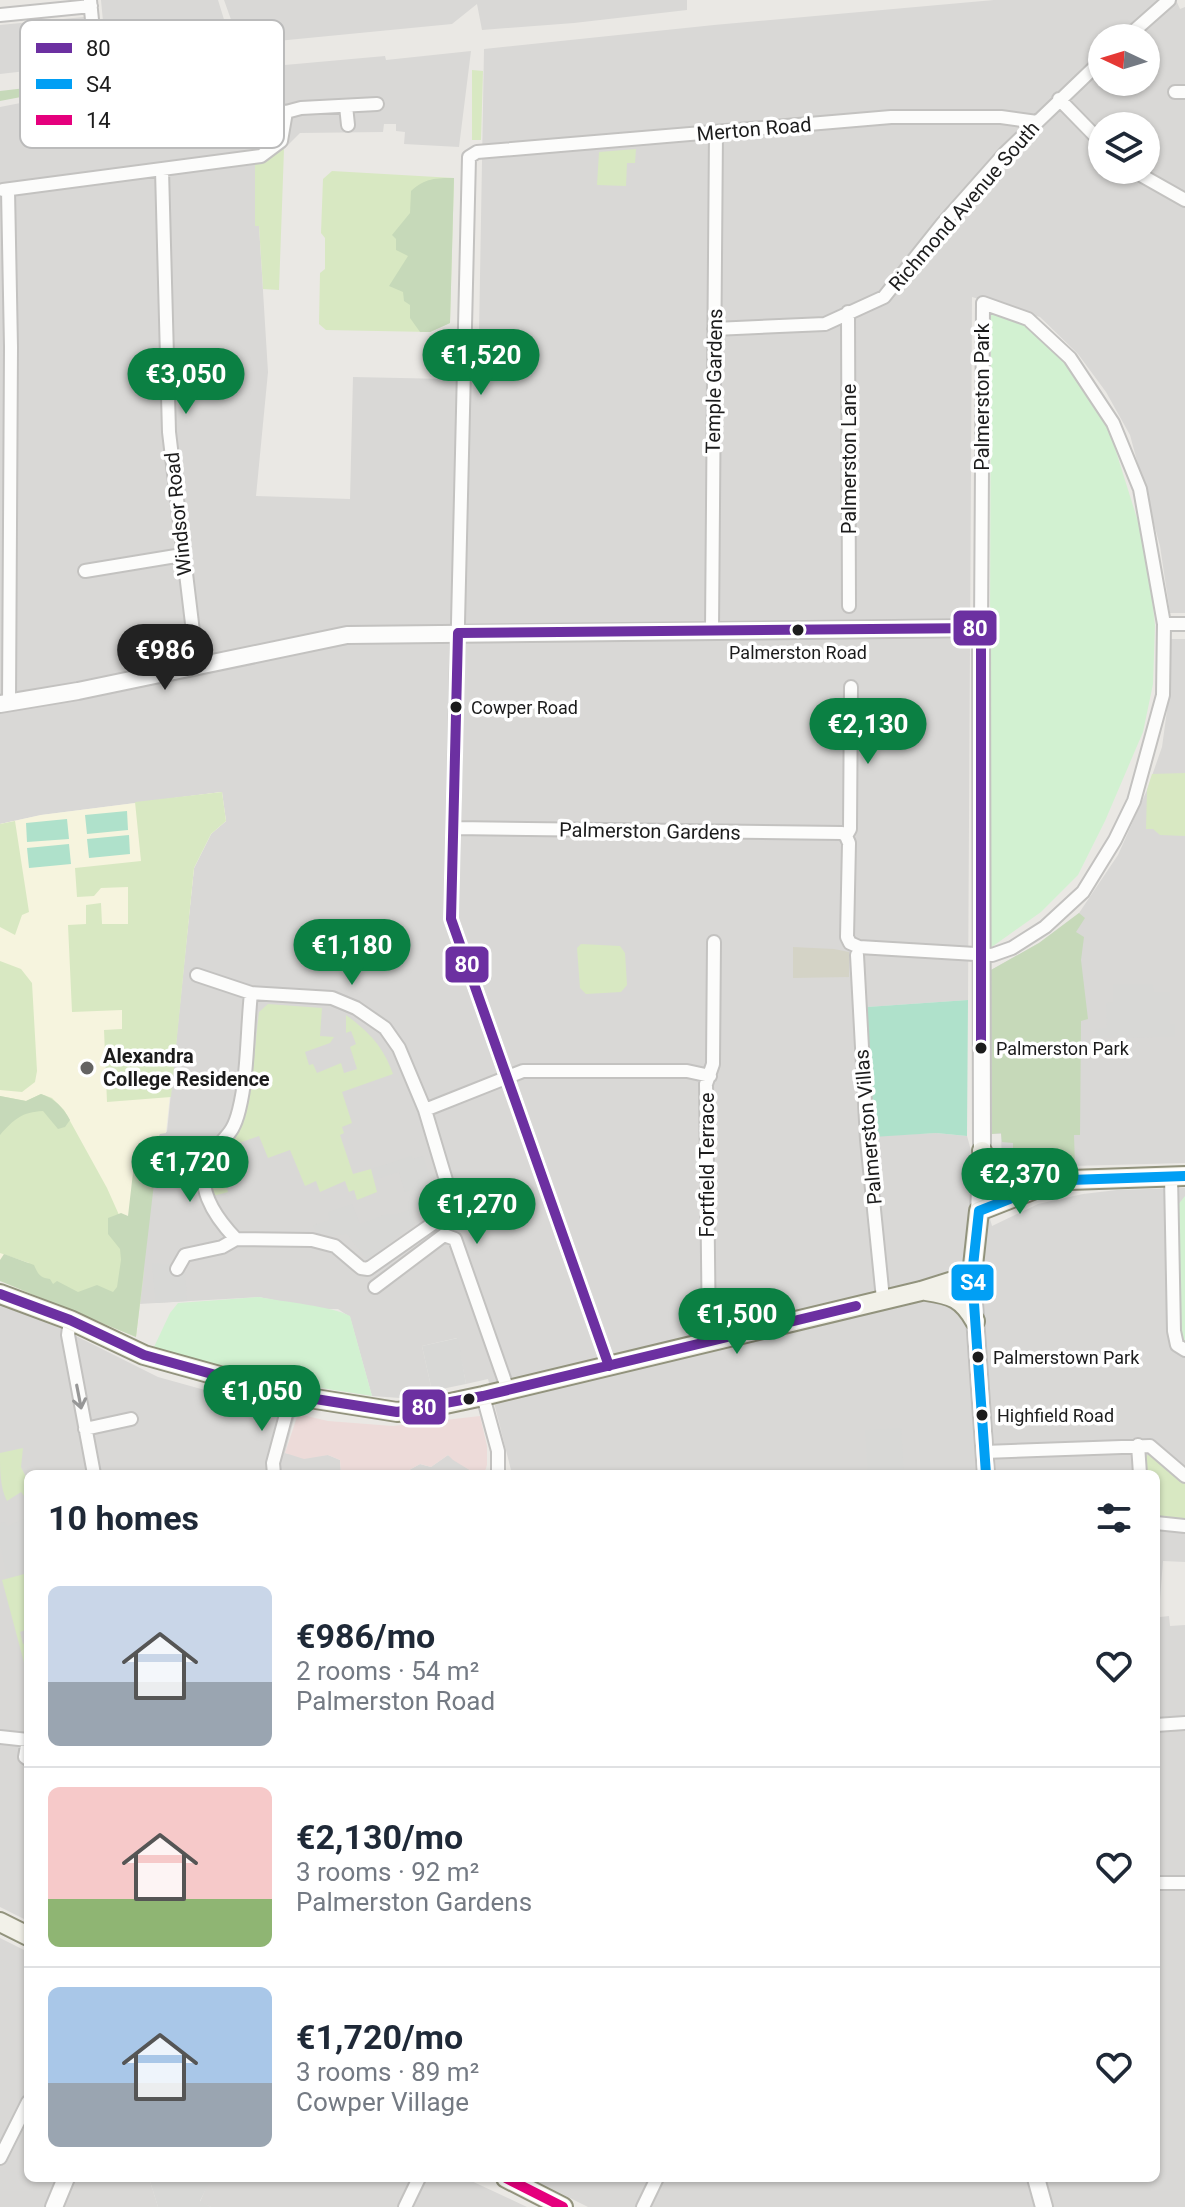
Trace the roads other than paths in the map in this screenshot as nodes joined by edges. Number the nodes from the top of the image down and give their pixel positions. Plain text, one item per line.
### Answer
1 (1169, 0) edge
2 (91, 3) edge
3 (0, 15) edge
4 (1142, 24) edge
5 (1088, 73) edge
6 (1059, 99) junction
7 (377, 104) dead end
8 (346, 106) junction
9 (286, 112) joint
10 (1037, 122) junction
11 (284, 124) edge
12 (348, 125) dead end
13 (1088, 129) edge
14 (716, 132) junction
15 (272, 148) edge
16 (162, 170) junction
17 (1157, 184) edge
18 (4, 190) edge
19 (1185, 200) edge
20 (848, 312) junction
21 (714, 329) junction
22 (5, 348) edge
23 (182, 555) junction
24 (85, 571) dead end
25 (849, 606) dead end
26 (1164, 624) junction
27 (1185, 624) edge
28 (981, 628) junction
29 (712, 630) junction
30 (458, 633) junction
31 (197, 665) junction
32 (851, 687) dead end
33 (4, 704) edge
34 (453, 828) junction
35 (846, 836) junction
36 (714, 942) dead end
37 (857, 955) dead end
38 (980, 955) junction
39 (197, 975) dead end
40 (251, 993) junction
41 (710, 1076) junction
42 (506, 1079) junction
43 (425, 1110) junction
44 (982, 1151) junction
45 (1178, 1176) edge
46 (1048, 1184) junction
47 (979, 1211) junction
48 (236, 1239) junction
49 (177, 1269) dead end
50 (972, 1275) junction
51 (375, 1287) dead end
52 (921, 1291) junction
53 (0, 1294) edge
54 (883, 1299) junction
55 (70, 1320) junction
56 (975, 1321) junction
57 (709, 1342) junction
58 (1185, 1350) edge
59 (609, 1366) junction
60 (508, 1390) junction
61 (291, 1396) junction
62 (483, 1396) junction
63 (131, 1419) dead end
64 (85, 1429) junction
65 (1138, 1445) junction
66 (984, 1452) junction
67 (93, 1470) edge
68 (274, 1470) edge
69 (498, 1470) edge
70 (986, 1470) edge
71 (1140, 1470) edge
72 (1185, 1476) edge
73 (1160, 1523) edge
74 (1185, 1526) edge
75 (1185, 1723) edge
76 (1160, 1725) edge
77 (0, 1737) edge
78 (24, 1740) edge
79 (1160, 1883) edge
80 (1185, 1883) edge
81 (0, 1922) edge
82 (24, 1934) edge
83 (24, 2110) edge
84 (0, 2158) edge
85 (64, 2182) edge
86 (417, 2182) edge
87 (514, 2182) edge
88 (655, 2182) edge
89 (1037, 2182) edge
90 (54, 2207) edge
91 (405, 2207) edge
92 (563, 2207) edge
93 (643, 2207) edge
94 (1044, 2207) edge

1 - 4 street
2 - 3 street
5 - 6 street, Richmond Avenue South
6 - 10 street, Richmond Avenue South
6 - 13 street
7 - 8 street
8 - 9 street
8 - 12 street
9 - 11 street
10 - 14 street, Merton Road
10 - 20 street, Richmond Avenue South
14 - 21 street, Temple Gardens
14 - 30 street, Merton Road
15 - 16 street
16 - 18 street
16 - 23 street, Windsor Road
17 - 19 street
18 - 22 street
20 - 21 street, Richmond Avenue South
20 - 25 street, Palmerston Lane
21 - 29 street, Temple Gardens
22 - 33 street
23 - 24 street
23 - 31 street, Windsor Road
26 - 27 street
26 - 28 street, Palmerston Park
26 - 38 street, Palmerston Park
28 - 29 street
28 - 38 street, Palmerston Park
29 - 30 street
30 - 31 street
30 - 34 street
31 - 33 street
32 - 35 street
34 - 35 street, Palmerston Gardens
34 - 42 street
35 - 38 street
36 - 41 street, Fortfield Terrace
37 - 54 street, Palmerston Villas
38 - 44 street, Palmerston Park
39 - 40 street
40 - 43 street
40 - 48 street
41 - 42 street
41 - 57 street, Fortfield Terrace
42 - 43 street
42 - 59 street
43 - 48 street
44 - 46 main road
44 - 47 street, Palmerston Park
45 - 46 main road
45 - 58 street
46 - 47 main road
47 - 50 main road, Palmerston Park
48 - 49 street
50 - 52 main road
50 - 56 street
51 - 60 street
52 - 54 main road
52 - 56 main road
53 - 55 main road
54 - 57 main road
55 - 61 main road
55 -> 64 street
56 - 66 street
57 - 59 main road
59 - 60 main road
60 - 62 main road
61 - 62 main road
61 - 68 street
62 - 69 street
63 - 64 street
64 - 67 street
65 - 66 street
65 - 71 street
65 - 72 street
66 - 70 street
73 - 74 street
75 - 76 street
77 - 78 street
79 - 80 street
81 - 82 main road
83 - 84 street
85 - 90 street
86 - 91 street
87 - 92 main road
88 - 93 street
89 - 94 street

